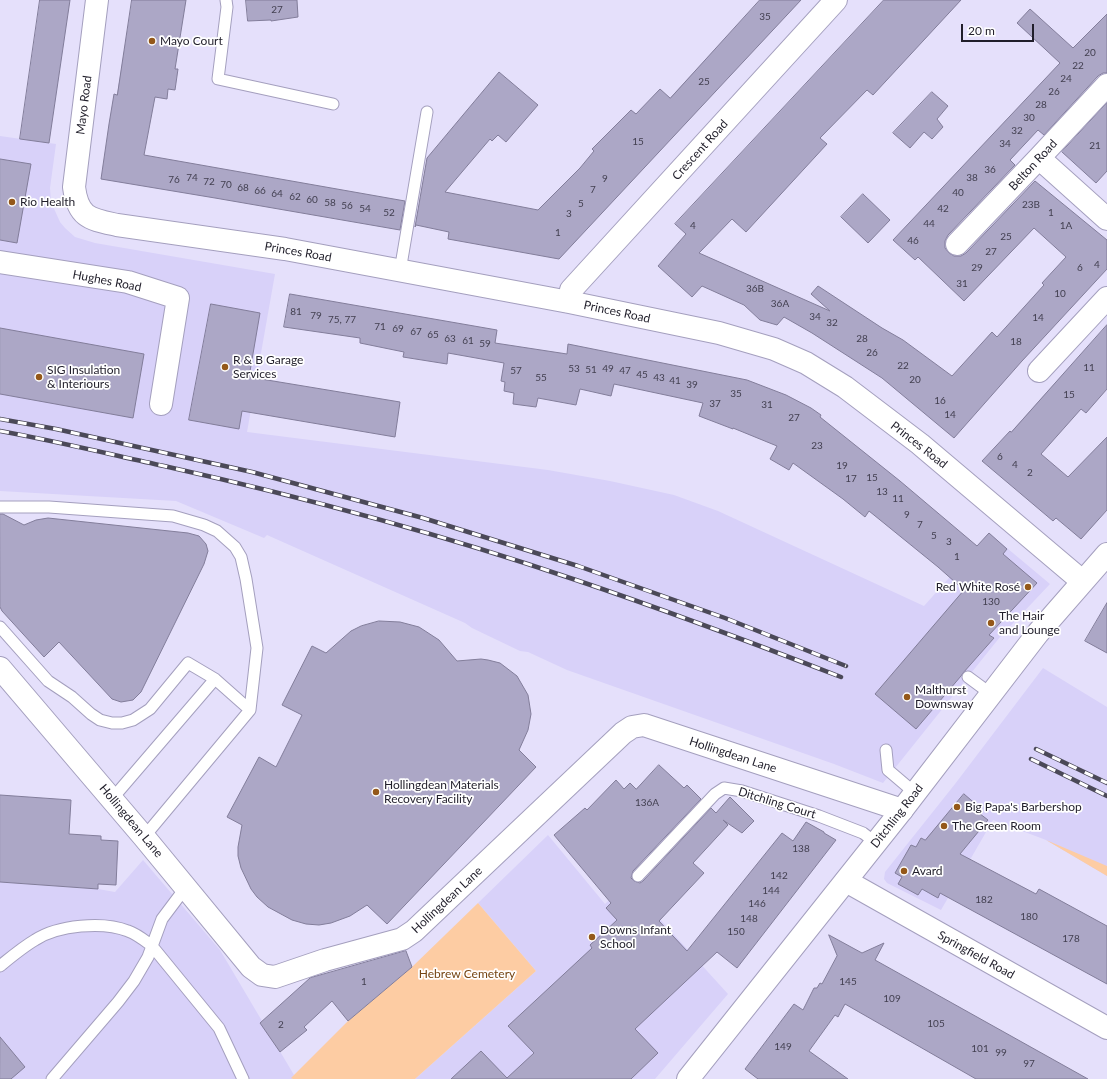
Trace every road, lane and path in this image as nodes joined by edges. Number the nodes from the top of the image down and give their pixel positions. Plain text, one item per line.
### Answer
1 (97, 0) edge
2 (226, 0) edge
3 (836, 0) edge
4 (1107, 85) edge
5 (334, 104) dead end
6 (427, 112) dead end
7 (1040, 158) junction
8 (80, 209) joint
9 (1107, 219) edge
10 (957, 244) dead end
11 (0, 262) edge
12 (400, 271) junction
13 (1107, 298) edge
14 (569, 302) junction
15 (1039, 371) dead end
16 (161, 404) dead end
17 (0, 507) edge
18 (1105, 559) edge
19 (1082, 581) junction
20 (0, 627) edge
21 (0, 668) edge
22 (968, 677) dead end
23 (215, 679) junction
24 (991, 694) junction
25 (250, 710) junction
26 (886, 750) dead end
27 (915, 793) junction
28 (112, 799) junction
29 (902, 810) junction
30 (144, 837) junction
31 (876, 843) junction
32 (638, 876) dead end
33 (846, 881) junction
34 (186, 887) junction
35 (152, 946) junction
36 (0, 966) edge
37 (1107, 1028) edge
38 (52, 1079) edge
39 (242, 1079) edge
40 (688, 1079) edge

1 - 8 street, Mayo Road
2 - 5 lane
3 - 14 street, Crescent Road
4 - 7 street, Belton Road
6 - 12 lane
7 - 9 street
7 - 10 street, Belton Road
8 - 12 street, Princes Road
11 - 16 street, Hughes Road
12 - 14 street, Princes Road
13 - 15 street
14 - 19 street, Princes Road
17 - 25 lane
18 - 19 street, Ditchling Road
19 - 24 street, Ditchling Road
20 - 23 lane
21 - 28 street, Hollingdean Lane
22 - 24 lane
23 - 25 lane
23 - 28 lane
24 - 27 street, Ditchling Road
25 - 30 lane
26 - 27 lane
27 - 29 street, Ditchling Road
28 - 30 street, Hollingdean Lane
29 - 31 street, Ditchling Road
29 - 34 street, Hollingdean Lane
30 - 34 street, Hollingdean Lane
31 - 32 lane, Ditchling Court
31 - 33 street, Ditchling Road
33 - 37 street, Springfield Road
33 - 40 street, Ditchling Road
34 - 35 lane
35 - 36 lane
35 - 38 lane
35 - 39 lane

